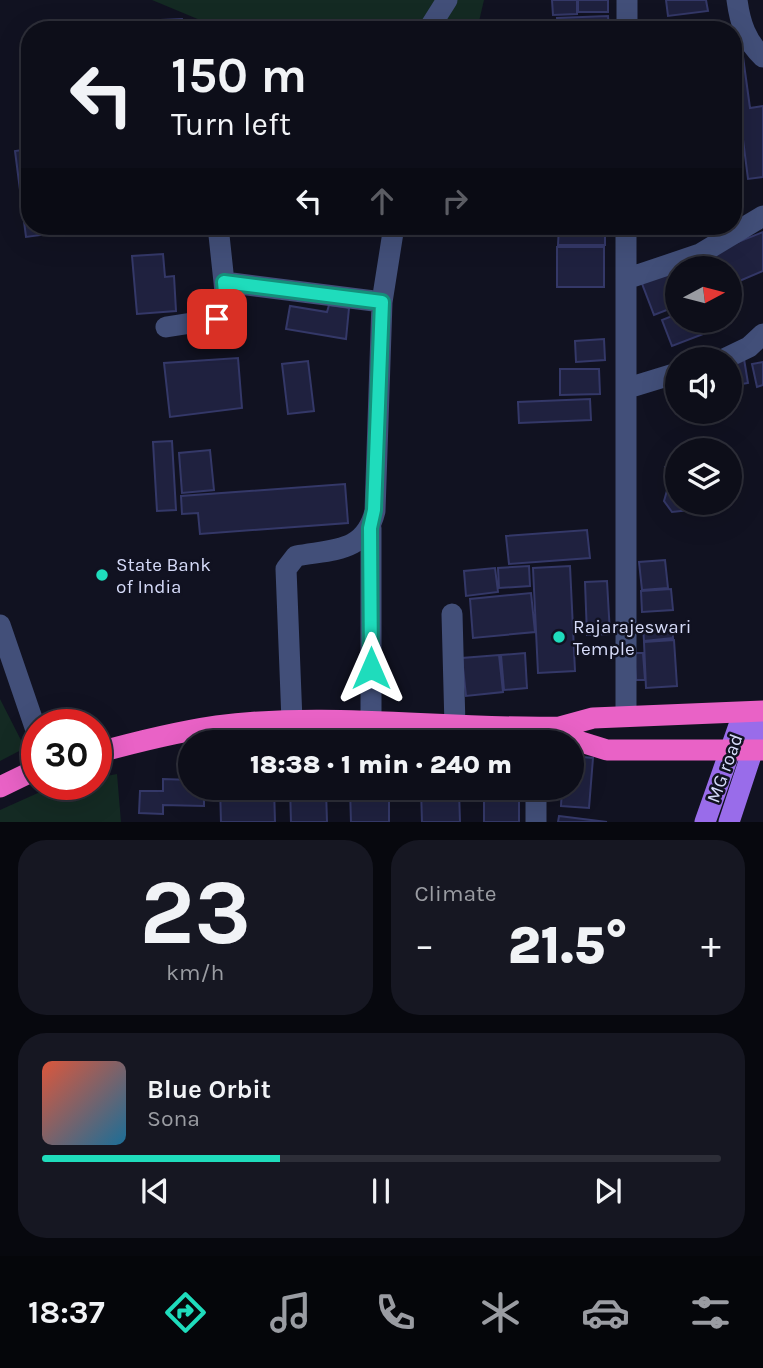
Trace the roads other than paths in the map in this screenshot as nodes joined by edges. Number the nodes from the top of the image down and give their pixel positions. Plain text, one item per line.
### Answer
1 (447, 0) edge
2 (627, 0) edge
3 (737, 0) edge
4 (434, 21) edge
5 (627, 21) edge
6 (739, 21) edge
7 (742, 26) edge
8 (763, 57) edge
9 (763, 216) edge
10 (742, 229) edge
11 (219, 235) edge
12 (393, 235) edge
13 (626, 235) edge
14 (732, 235) edge
15 (626, 279) junction
16 (224, 282) junction
17 (382, 302) junction
18 (166, 327) dead end
19 (763, 334) edge
20 (742, 350) edge
21 (665, 377) edge
22 (628, 388) junction
23 (370, 528) junction
24 (452, 614) dead end
25 (0, 625) edge
26 (29, 709) edge
27 (756, 715) edge
28 (626, 716) junction
29 (292, 722) junction
30 (372, 724) junction
31 (455, 726) junction
32 (560, 727) junction
33 (112, 749) edge
34 (758, 750) edge
35 (730, 751) junction
36 (21, 777) edge
37 (0, 787) edge
38 (536, 800) edge
39 (536, 822) edge
40 (705, 822) edge
41 (729, 822) edge

1 - 4 street
2 - 5 street
3 - 6 street
7 - 8 street
9 - 10 street
11 - 16 street
12 - 17 street
13 - 15 street
14 - 15 street
15 - 22 street
16 - 17 street
16 - 18 street
17 - 23 street
19 - 20 street
21 - 22 street
22 - 28 street
23 - 29 street
23 - 30 street
24 - 31 street
25 - 26 street
27 - 28 highway
27 - 34 main road, MG road
27 - 35 main road, MG road
28 - 32 highway
29 - 30 highway
29 - 33 highway
30 - 31 highway
31 - 32 highway
32 - 35 highway
34 - 35 highway
34 - 41 main road, MG road
35 - 40 main road, MG road
36 - 37 highway
38 - 39 street

